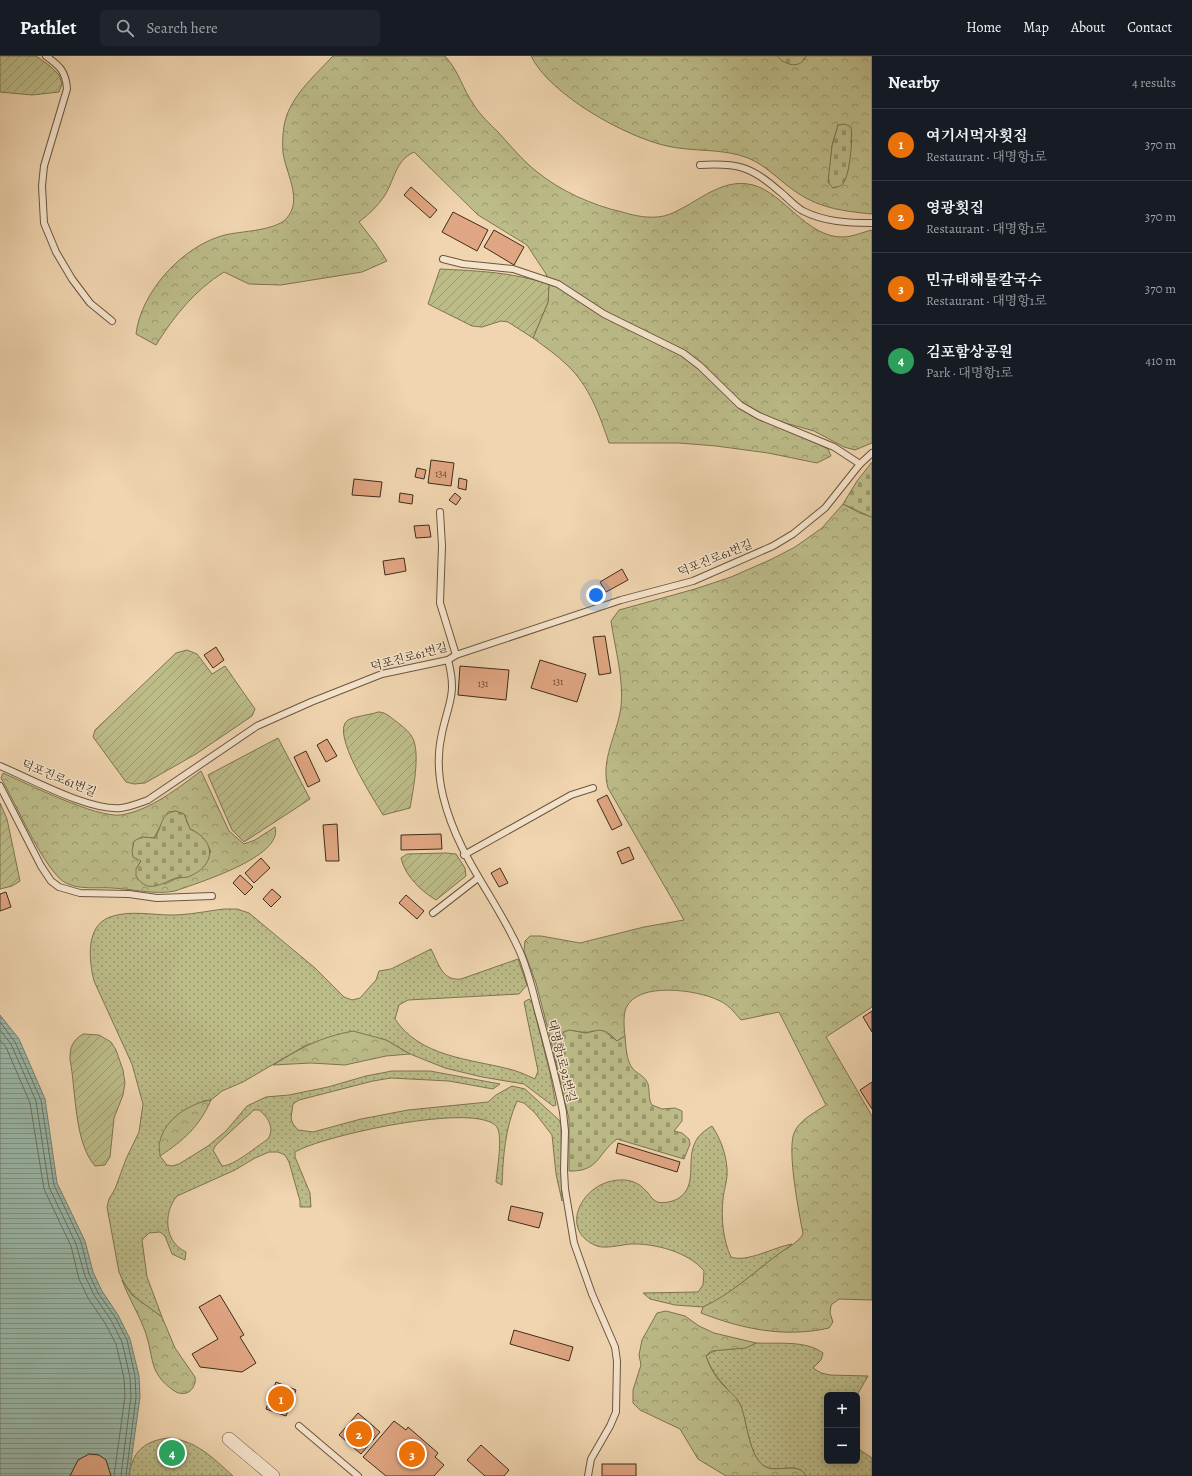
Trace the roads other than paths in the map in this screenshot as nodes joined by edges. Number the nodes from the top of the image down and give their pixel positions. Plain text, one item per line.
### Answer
1 (46, 56) edge
2 (700, 165) dead end
3 (872, 223) edge
4 (443, 259) dead end
5 (112, 321) dead end
6 (872, 453) edge
7 (860, 464) junction
8 (440, 512) dead end
9 (456, 655) junction
10 (448, 660) junction
11 (0, 766) edge
12 (0, 786) edge
13 (593, 788) dead end
14 (464, 855) junction
15 (478, 878) junction
16 (212, 896) dead end
17 (433, 913) dead end
18 (299, 1426) dead end
19 (229, 1439) dead end
20 (273, 1476) edge
21 (358, 1476) edge
22 (588, 1476) edge

1 - 5 lane
2 - 3 lane
4 - 7 lane
6 - 7 lane, 덕포진로61번길
7 - 9 lane, 덕포진로61번길
8 - 9 lane
9 - 10 lane, 덕포진로61번길
10 - 11 lane, 덕포진로61번길
10 - 14 lane, 대명항1로92번길
12 - 16 lane
13 - 14 lane
14 - 15 lane, 대명항1로92번길
15 - 17 lane
15 - 22 lane, 대명항1로92번길
18 - 21 lane
19 - 20 street

